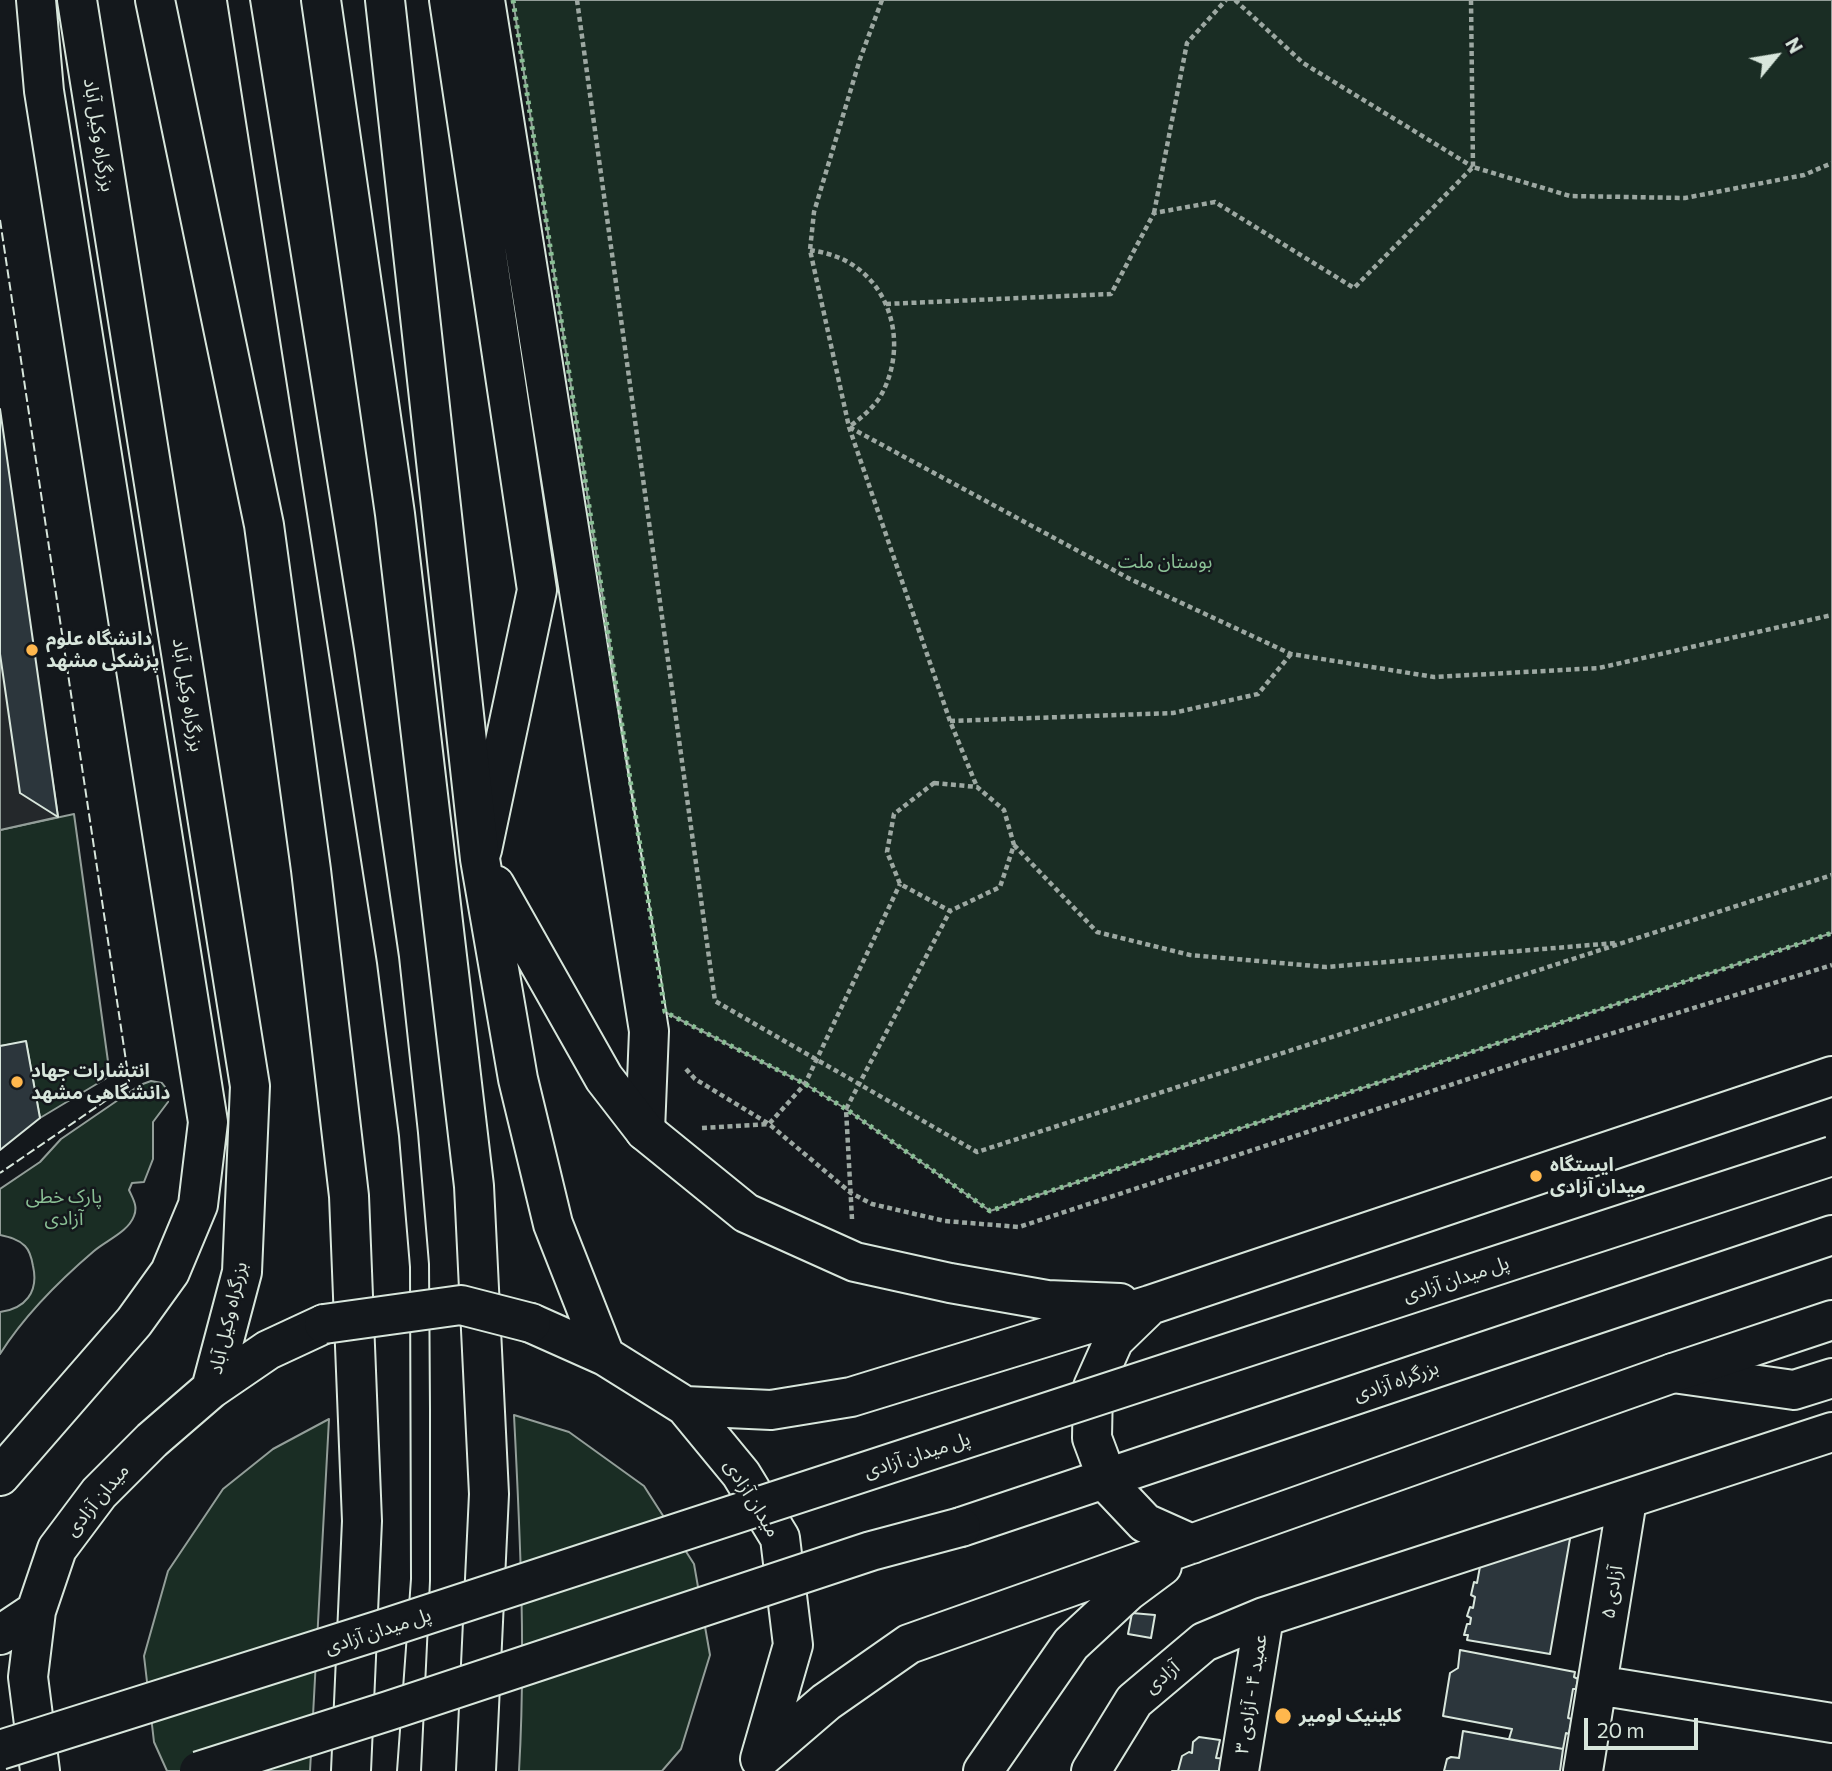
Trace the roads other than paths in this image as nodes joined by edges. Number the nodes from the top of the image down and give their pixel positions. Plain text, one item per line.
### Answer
1 (36, 0) edge
2 (77, 0) edge
3 (155, 0) edge
4 (321, 0) edge
5 (385, 0) edge
6 (449, 0) edge
7 (485, 0) edge
8 (481, 859) junction
9 (1832, 1076) edge
10 (645, 1131) junction
11 (1832, 1156) edge
12 (1832, 1234) edge
13 (1150, 1305) junction
14 (1832, 1320) edge
15 (605, 1356) junction
16 (1673, 1373) junction
17 (1832, 1378) edge
18 (211, 1389) junction
19 (685, 1406) junction
20 (1832, 1433) edge
21 (0, 1476) edge
22 (1627, 1500) junction
23 (1192, 1544) junction
24 (36, 1611) junction
25 (1264, 1617) junction
26 (0, 1635) edge
27 (1597, 1685) junction
28 (1832, 1723) edge
29 (0, 1750) edge
30 (757, 1764) edge
31 (40, 1771) edge
32 (199, 1771) edge
33 (351, 1771) edge
34 (476, 1771) edge
35 (983, 1771) edge
36 (1091, 1771) edge
37 (1239, 1771) edge
38 (1583, 1771) edge

1 - 21 main road
2 - 18 main road, بزرگراه وکیل آباد
3 - 33 main road
4 - 34 main road
5 - 8 main road
6 - 8 main road
7 - 10 main road
8 - 10 main road
8 - 15 main road
9 - 13 main road
10 - 13 main road
11 - 29 main road, پل میدان آزادی, bridge
12 - 32 main road, بزرگراه آزادی, bridge
13 - 19 main road
13 - 23 main road
14 - 16 main road
15 - 18 main road, میدان آزادی, bridge
15 - 19 main road, میدان آزادی
16 - 17 main road
16 - 23 main road
18 - 24 main road, میدان آزادی
19 - 30 main road, میدان آزادی
20 - 22 main road, آزادی
22 - 25 main road, آزادی
22 - 27 main road, آزادی ۵
23 - 30 main road
23 - 35 main road
24 - 26 main road
24 - 31 main road, میدان آزادی
25 - 36 main road, آزادی
25 - 37 main road, عمید ۴ - آزادی ۳
27 - 28 main road
27 - 38 main road, آزادی ۵

